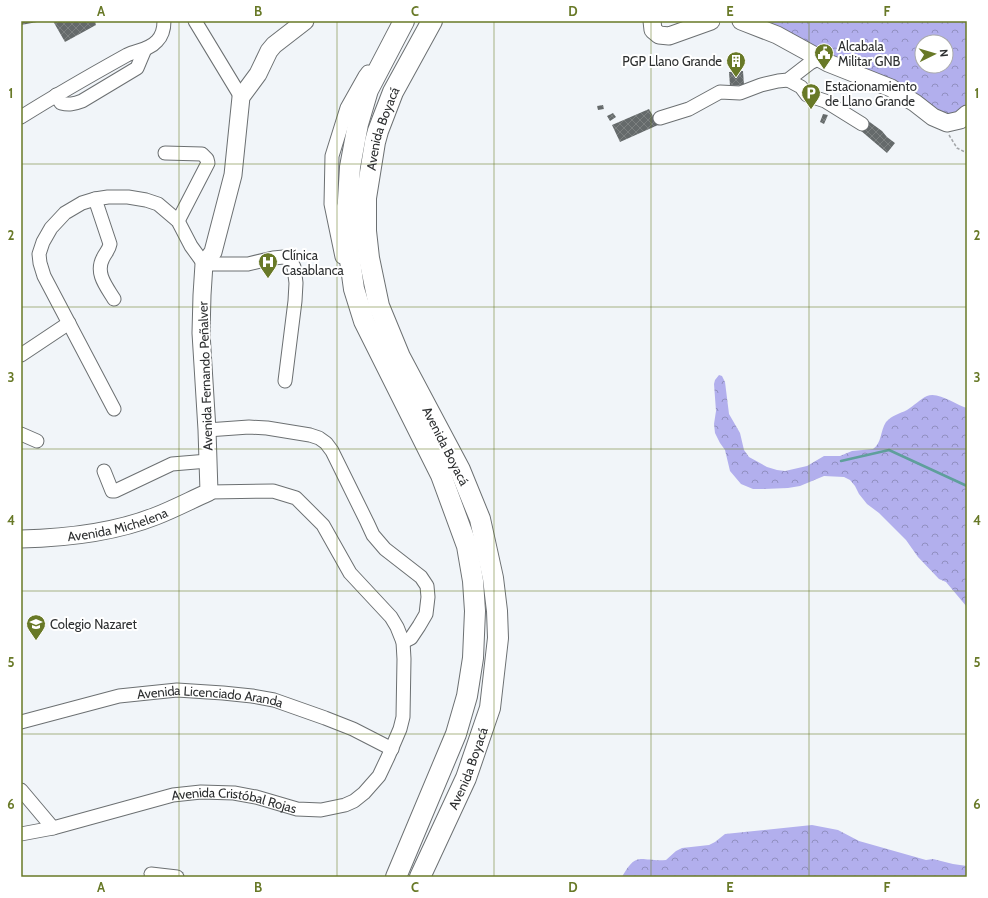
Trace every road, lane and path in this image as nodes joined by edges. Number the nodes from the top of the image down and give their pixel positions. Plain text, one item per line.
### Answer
1 (164, 21) edge
2 (195, 21) edge
3 (305, 21) edge
4 (404, 21) edge
5 (432, 21) edge
6 (652, 21) edge
7 (711, 21) edge
8 (741, 21) edge
9 (145, 49) junction
10 (820, 58) junction
11 (788, 80) junction
12 (56, 95) junction
13 (241, 97) junction
14 (967, 114) edge
15 (21, 117) edge
16 (660, 118) dead end
17 (947, 123) junction
18 (862, 124) dead end
19 (165, 153) dead end
20 (967, 153) edge
21 (95, 199) junction
22 (178, 221) junction
23 (204, 264) junction
24 (114, 299) dead end
25 (69, 323) junction
26 (21, 355) edge
27 (284, 381) dead end
28 (114, 409) dead end
29 (207, 430) junction
30 (21, 434) edge
31 (37, 441) dead end
32 (208, 461) junction
33 (104, 471) dead end
34 (209, 492) junction
35 (21, 539) edge
36 (403, 642) junction
37 (21, 722) edge
38 (392, 750) junction
39 (21, 790) edge
40 (52, 828) junction
41 (21, 834) edge
42 (151, 874) dead end
43 (177, 877) edge
44 (396, 877) edge
45 (420, 877) edge

1 - 9 street
2 - 13 street
3 - 13 main road
4 - 44 highway, Avenida Boyacá
5 - 45 highway, Avenida Boyacá
6 - 7 main road
8 - 10 main road
9 - 12 street
9 - 12 street
10 - 11 street
10 - 17 main road
11 - 16 street
11 - 18 street
12 - 15 street
13 - 23 main road, Avenida Fernando Peñalver
14 - 17 main road
17 - 20 path
19 - 22 street
21 - 22 street
21 - 24 street
21 - 25 street
22 - 23 street
23 - 27 street
23 - 29 main road, Avenida Fernando Peñalver
25 - 26 street
25 - 28 street
29 - 32 main road, Avenida Fernando Peñalver
29 - 36 street
30 - 31 street
32 - 33 street
32 - 34 main road, Avenida Fernando Peñalver
34 - 35 main road, Avenida Michelena
34 - 36 street
36 - 38 street, Avenida Cristóbal Rojas
37 - 38 street, Avenida Licenciado Aranda
38 - 40 street, Avenida Cristóbal Rojas
39 - 40 street
40 - 41 street, Avenida Cristóbal Rojas
42 - 43 street

